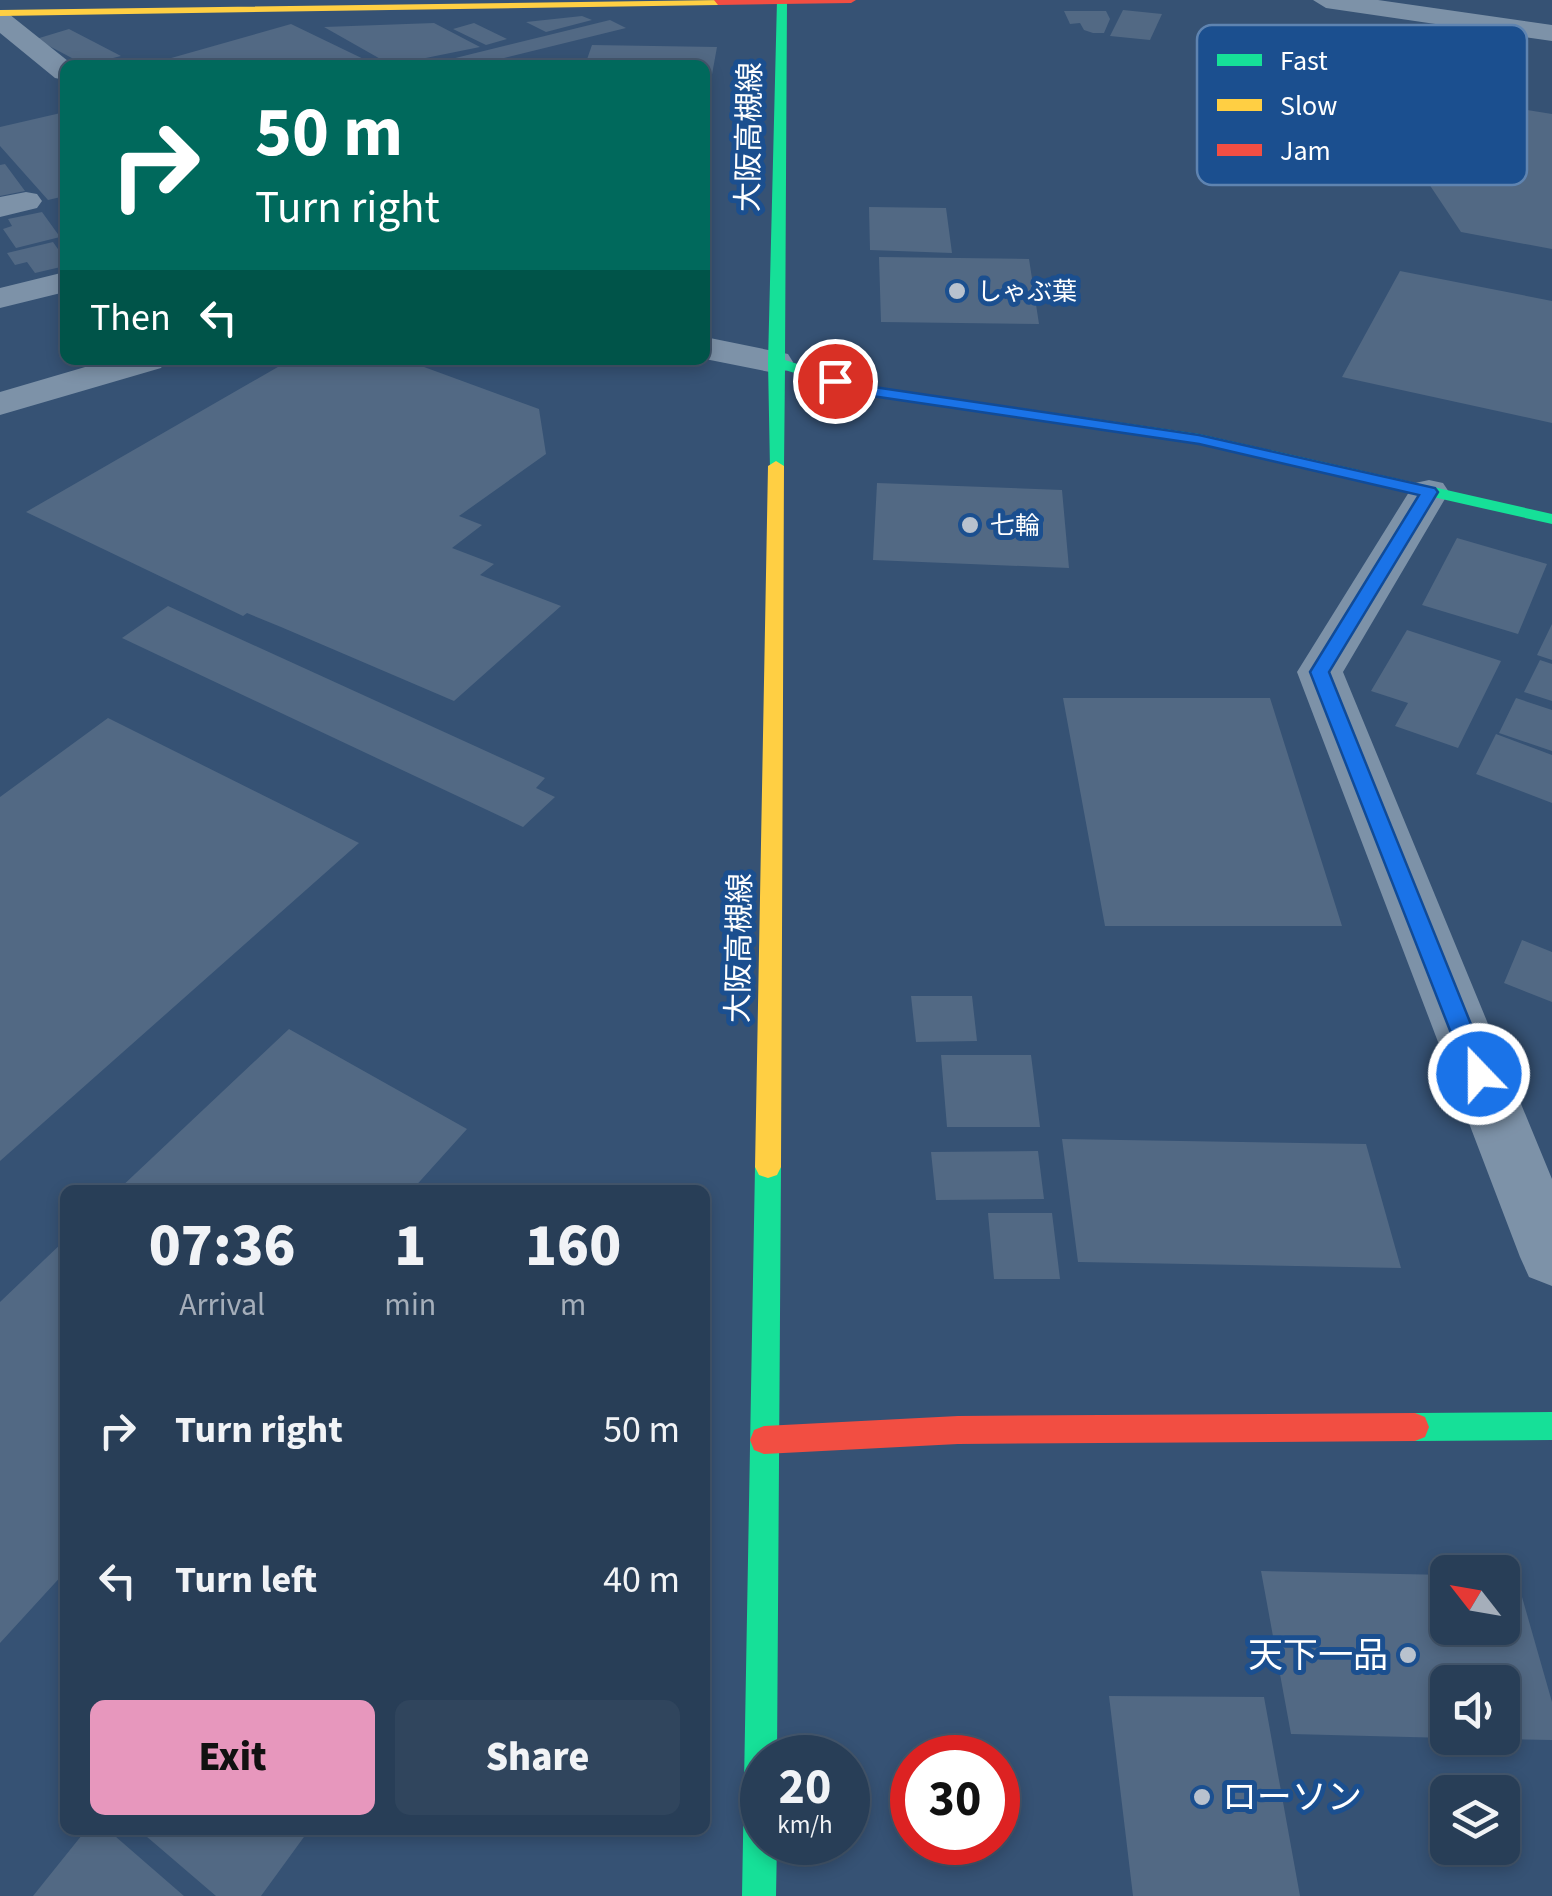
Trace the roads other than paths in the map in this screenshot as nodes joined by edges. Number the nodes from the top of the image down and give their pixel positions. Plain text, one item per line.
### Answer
1 (782, 0) edge
2 (851, 0) edge
3 (1326, 0) edge
4 (0, 16) edge
5 (1497, 25) edge
6 (1527, 29) edge
7 (1552, 33) edge
8 (60, 68) edge
9 (60, 283) edge
10 (0, 298) edge
11 (710, 349) edge
12 (774, 362) junction
13 (131, 365) edge
14 (0, 404) edge
15 (1430, 492) junction
16 (1552, 520) edge
17 (1552, 1257) edge
18 (1552, 1426) edge
19 (764, 1440) junction
20 (758, 1896) edge

1 - 2 street
1 - 4 street
1 - 12 street, 大阪高槻線
3 - 5 street
4 - 8 street
6 - 7 street
9 - 10 street
11 - 12 street
12 - 15 street
12 - 19 street, 大阪高槻線
13 - 14 street
15 - 16 street
15 - 17 street
18 - 19 street
19 - 20 street, 大阪高槻線

